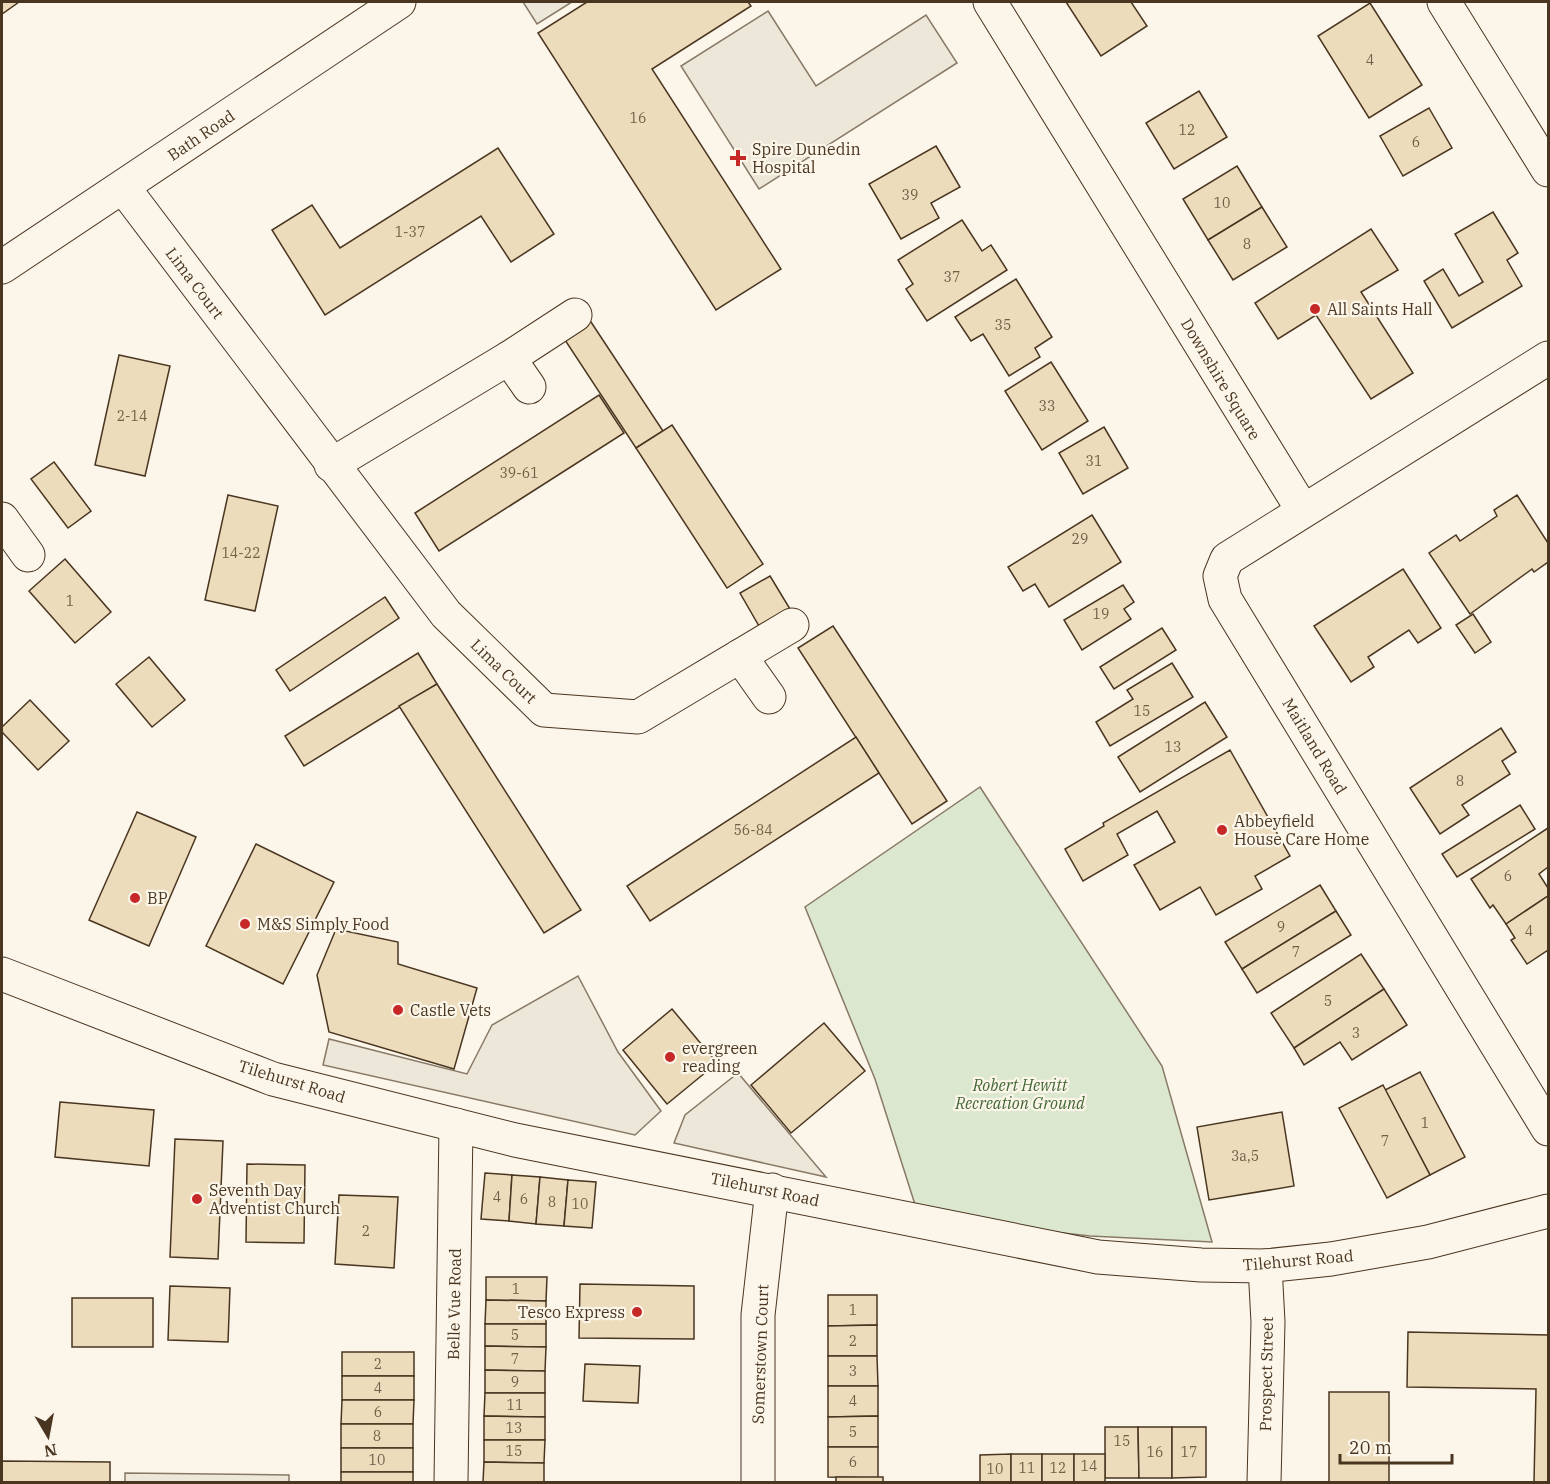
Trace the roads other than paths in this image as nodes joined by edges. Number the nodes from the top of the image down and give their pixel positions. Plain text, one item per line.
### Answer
1 (399, 2) edge
2 (990, 2) edge
3 (1444, 2) edge
4 (1548, 170) edge
5 (123, 187) junction
6 (2, 267) edge
7 (575, 315) dead end
8 (509, 358) junction
9 (1548, 358) edge
10 (530, 387) dead end
11 (331, 465) junction
12 (1302, 510) junction
13 (2, 519) edge
14 (28, 555) dead end
15 (792, 625) dead end
16 (740, 656) junction
17 (769, 697) dead end
18 (2, 974) edge
19 (456, 1125) junction
20 (1548, 1129) edge
21 (772, 1190) junction
22 (1548, 1211) edge
23 (1265, 1266) junction
24 (451, 1482) edge
25 (758, 1482) edge
26 (1264, 1482) edge

1 - 5 street, Bath Road
2 - 12 street, Downshire Square
3 - 4 street
5 - 6 street, Bath Road
5 - 11 street, Lima Court
7 - 8 street
8 - 10 street
8 - 11 street
9 - 12 street
11 - 16 street, Lima Court
12 - 20 street, Maitland Road
13 - 14 street
15 - 16 street, Lima Court
16 - 17 street
18 - 19 street, Tilehurst Road
19 - 21 street, Tilehurst Road
19 - 24 street, Belle Vue Road
21 - 23 street, Tilehurst Road
21 - 25 street, Somerstown Court
22 - 23 street, Tilehurst Road
23 - 26 street, Prospect Street

